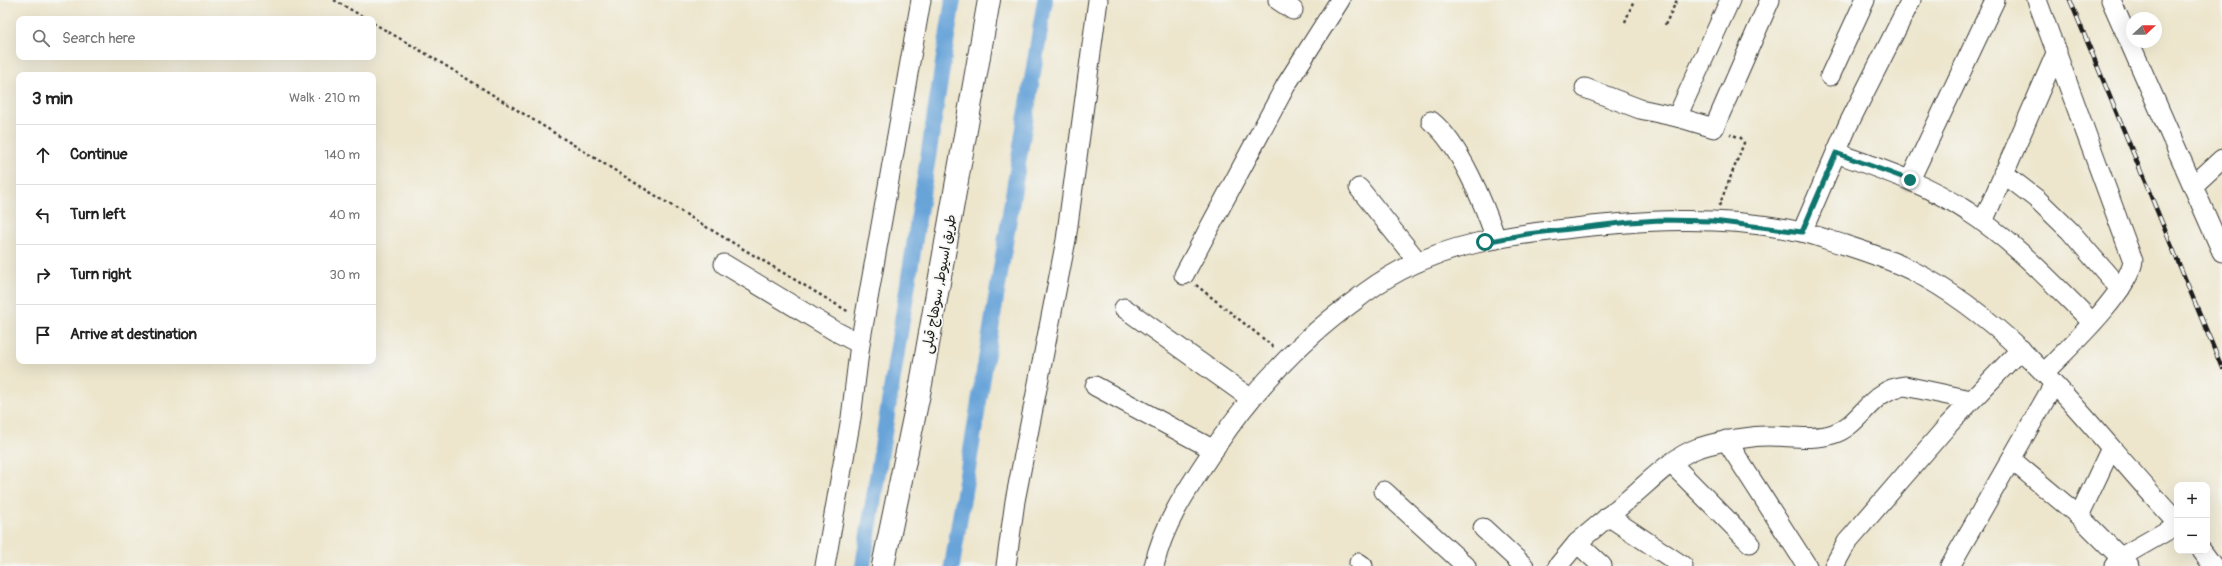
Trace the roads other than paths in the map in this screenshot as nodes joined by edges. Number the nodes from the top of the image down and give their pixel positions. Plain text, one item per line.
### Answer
1 (921, 0) edge
2 (988, 0) edge
3 (1098, 0) edge
4 (1340, 0) edge
5 (1730, 0) edge
6 (1770, 0) edge
7 (1865, 0) edge
8 (1911, 0) edge
9 (1995, 0) edge
10 (2037, 0) edge
11 (2111, 0) edge
12 (2057, 51) junction
13 (1830, 76) dead end
14 (1585, 88) dead end
15 (1677, 117) junction
16 (1431, 121) dead end
17 (1836, 153) junction
18 (2222, 159) edge
19 (2003, 173) junction
20 (1910, 180) junction
21 (2194, 185) junction
22 (1359, 188) dead end
23 (1983, 222) junction
24 (1802, 232) junction
25 (1496, 239) junction
26 (2222, 252) edge
27 (1418, 262) junction
28 (724, 264) dead end
29 (1184, 275) road end
30 (2120, 289) junction
31 (1124, 308) dead end
32 (2092, 322) junction
33 (860, 344) junction
34 (2021, 349) junction
35 (2049, 379) junction
36 (1095, 386) dead end
37 (1250, 398) junction
38 (1971, 400) junction
39 (1726, 440) junction
40 (2111, 448) junction
41 (1214, 450) junction
42 (2012, 460) junction
43 (1671, 462) junction
44 (1384, 491) dead end
45 (1608, 516) junction
46 (2079, 516) junction
47 (2174, 519) edge
48 (2174, 527) edge
49 (1483, 528) dead end
50 (1577, 543) junction
51 (1750, 543) dead end
52 (2121, 563) edge
53 (826, 566) edge
54 (882, 566) edge
55 (1006, 566) edge
56 (1154, 566) edge
57 (1466, 566) edge
58 (1524, 566) edge
59 (1558, 566) edge
60 (1602, 566) edge
61 (1683, 566) edge
62 (1807, 566) edge
63 (1834, 566) edge
64 (1950, 566) edge

1 - 33 street
2 - 54 main road, طريق اسيوط, سوهاج قبلى
3 - 55 street
4 - 29 street
5 - 15 street
6 - 15 street
7 - 13 street
8 - 17 street
9 - 20 street
10 - 12 street
11 - 21 street
12 - 19 street
12 - 30 street
14 - 15 street
16 - 25 street
17 - 20 street
17 - 24 street
18 - 21 street
19 - 23 street
19 - 30 street
20 - 23 street
21 - 26 street
22 - 27 street
23 - 32 street
24 - 25 street
24 - 34 street
25 - 27 street
27 - 37 street
28 - 33 street
30 - 32 street
31 - 37 street
32 - 35 street
33 - 53 street
34 - 35 street
34 - 38 street
35 - 40 street
35 - 42 street
36 - 41 street
37 - 41 street
38 - 39 street
38 - 63 street
39 - 43 street
39 - 62 street
40 - 46 street
40 - 47 street
41 - 56 street
42 - 46 street
42 - 64 street
43 - 45 street
43 - 51 street
44 - 57 street
45 - 50 street
45 - 61 street
46 - 52 street
48 - 52 street
49 - 58 street
50 - 59 street
50 - 60 street

